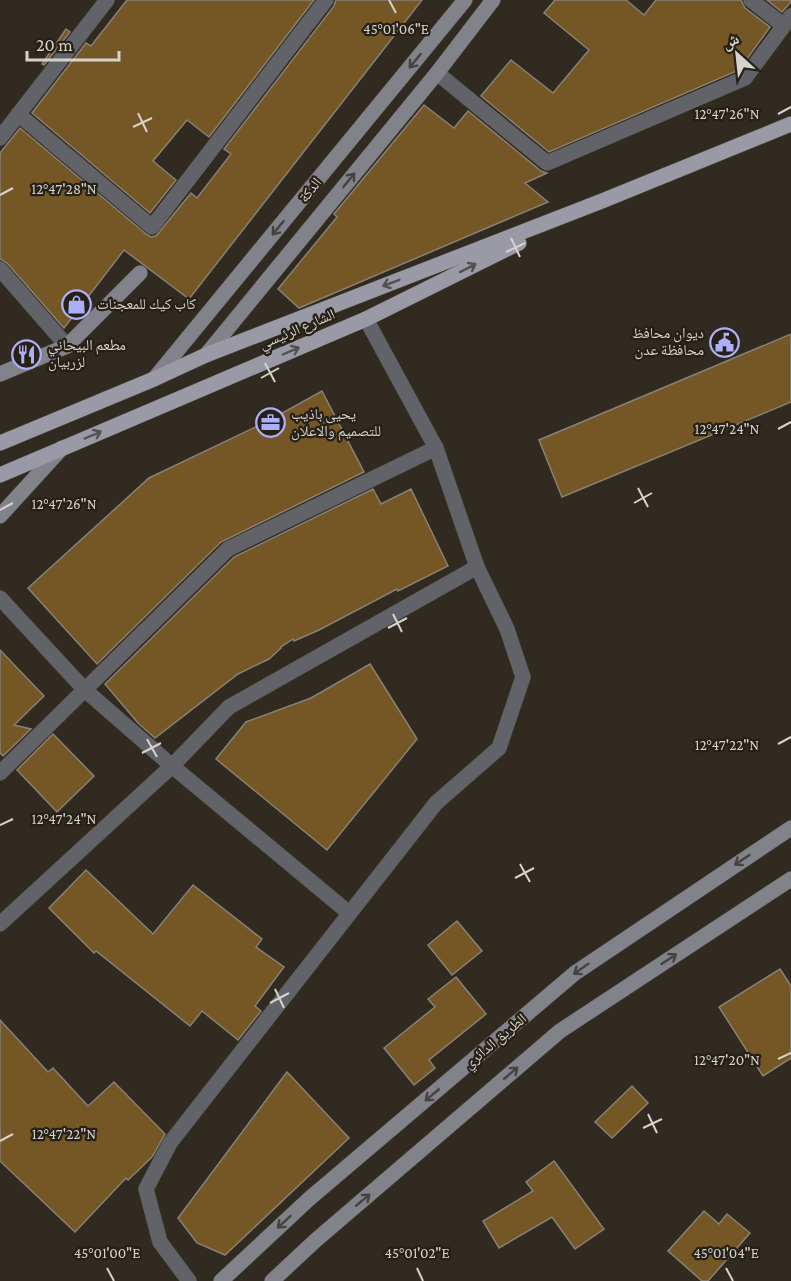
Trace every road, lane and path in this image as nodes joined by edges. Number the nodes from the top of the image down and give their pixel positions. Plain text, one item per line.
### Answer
1 (107, 0) edge
2 (326, 0) edge
3 (465, 0) edge
4 (492, 0) edge
5 (751, 0) edge
6 (787, 21) edge
7 (437, 73) junction
8 (18, 114) junction
9 (791, 124) edge
10 (0, 138) edge
11 (602, 201) junction
12 (0, 269) edge
13 (140, 273) dead end
14 (366, 319) junction
15 (67, 346) junction
16 (206, 355) junction
17 (0, 374) edge
18 (154, 380) junction
19 (0, 443) edge
20 (62, 448) junction
21 (436, 448) junction
22 (0, 475) edge
23 (0, 516) edge
24 (477, 567) junction
25 (0, 598) edge
26 (85, 690) junction
27 (172, 766) junction
28 (0, 773) edge
29 (791, 828) edge
30 (791, 879) edge
31 (349, 913) junction
32 (0, 924) edge
33 (189, 1281) edge
34 (220, 1281) edge
35 (272, 1281) edge

1 - 8 street
2 - 8 street
3 -> 18 main road, الدكة
4 - 7 main road, الدكة
5 - 6 street
6 - 7 street
16 -> 7 main road, الدكة
8 - 10 street
9 - 11 main road, الشارع الرئيسي
14 -> 11 main road, الشارع الرئيسي
11 -> 16 main road, الشارع الرئيسي
12 - 15 street
13 - 15 main road
20 -> 14 main road, الشارع الرئيسي
14 - 21 street
15 - 17 main road
16 - 18 main road, الشارع الرئيسي
18 - 19 main road, الشارع الرئيسي
20 - 22 main road, الشارع الرئيسي
20 - 23 main road
21 - 24 street
21 - 26 street
24 - 27 street
24 - 31 street
25 - 26 street
26 - 27 street
26 - 28 street
27 - 31 street
27 - 32 street
29 -> 34 main road, الطريق الدائري
35 -> 30 main road
31 - 33 street

